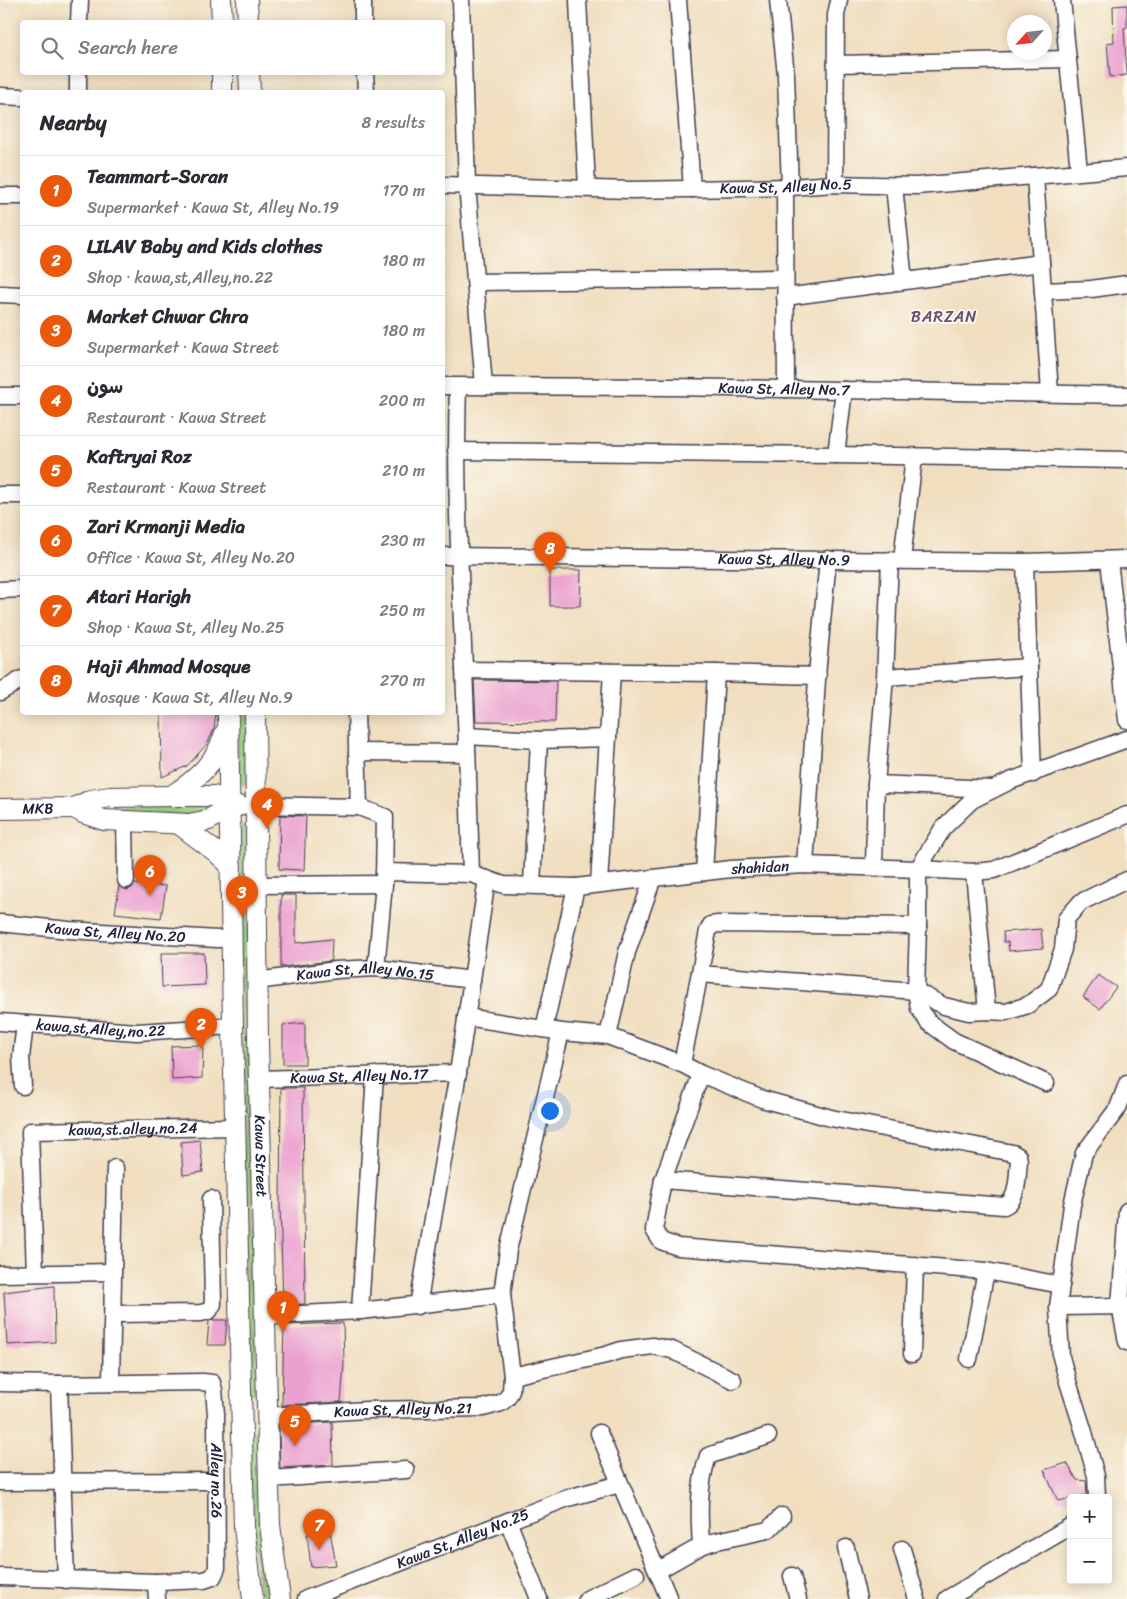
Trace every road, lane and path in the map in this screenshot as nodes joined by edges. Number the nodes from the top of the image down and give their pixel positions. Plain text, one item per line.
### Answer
1 (80, 0) edge
2 (221, 0) edge
3 (247, 0) edge
4 (363, 0) edge
5 (461, 0) edge
6 (578, 0) edge
7 (678, 0) edge
8 (778, 0) edge
9 (838, 0) edge
10 (1062, 0) edge
11 (79, 20) edge
12 (222, 20) edge
13 (248, 20) edge
14 (363, 20) edge
15 (1068, 59) junction
16 (836, 64) junction
17 (78, 75) edge
18 (222, 75) edge
19 (249, 75) edge
20 (365, 75) edge
21 (78, 90) edge
22 (222, 90) edge
23 (250, 90) edge
24 (366, 90) edge
25 (0, 96) edge
26 (20, 97) edge
27 (1127, 168) edge
28 (1079, 171) junction
29 (1035, 176) junction
30 (467, 184) junction
31 (835, 184) junction
32 (445, 185) edge
33 (894, 186) junction
34 (587, 188) junction
35 (787, 188) junction
36 (692, 189) junction
37 (0, 196) edge
38 (20, 196) edge
39 (1041, 263) junction
40 (785, 278) junction
41 (904, 281) junction
42 (476, 282) junction
43 (1127, 284) edge
44 (1042, 291) junction
45 (0, 294) edge
46 (20, 295) edge
47 (785, 297) junction
48 (484, 386) junction
49 (450, 387) edge
50 (786, 389) junction
51 (844, 390) junction
52 (1050, 393) junction
53 (1127, 395) edge
54 (0, 396) edge
55 (20, 396) edge
56 (456, 451) junction
57 (836, 455) junction
58 (914, 457) junction
59 (1127, 460) edge
60 (0, 495) edge
61 (20, 495) edge
62 (451, 557) edge
63 (828, 559) junction
64 (1127, 559) edge
65 (896, 560) junction
66 (1109, 560) junction
67 (1025, 562) junction
68 (20, 589) edge
69 (0, 590) edge
70 (1029, 666) junction
71 (464, 670) junction
72 (612, 672) junction
73 (716, 673) junction
74 (818, 676) junction
75 (885, 677) junction
76 (20, 680) edge
77 (0, 692) edge
78 (255, 715) edge
79 (356, 715) edge
80 (228, 718) edge
81 (1127, 720) edge
82 (467, 736) junction
83 (608, 738) junction
84 (1127, 739) edge
85 (539, 740) junction
86 (357, 752) junction
87 (467, 753) junction
88 (1032, 774) junction
89 (876, 784) junction
90 (995, 789) junction
91 (171, 796) junction
92 (255, 805) junction
93 (230, 806) junction
94 (359, 807) junction
95 (74, 808) junction
96 (0, 809) edge
97 (1127, 815) edge
98 (125, 821) junction
99 (179, 824) junction
100 (805, 865) junction
101 (231, 866) junction
102 (874, 867) junction
103 (918, 869) junction
104 (704, 872) junction
105 (974, 872) junction
106 (479, 876) junction
107 (384, 878) junction
108 (654, 878) junction
109 (126, 880) dead end
110 (1127, 880) edge
111 (599, 884) junction
112 (256, 885) junction
113 (532, 885) junction
114 (576, 887) junction
115 (0, 923) edge
116 (918, 926) junction
117 (232, 938) junction
118 (376, 968) junction
119 (700, 974) junction
120 (472, 980) junction
121 (257, 981) junction
122 (916, 991) junction
123 (987, 1010) junction
124 (466, 1017) junction
125 (0, 1022) edge
126 (25, 1024) junction
127 (233, 1026) junction
128 (544, 1029) junction
129 (561, 1032) junction
130 (608, 1036) junction
131 (682, 1064) junction
132 (458, 1073) junction
133 (700, 1074) junction
134 (375, 1075) junction
135 (260, 1079) junction
136 (1046, 1083) dead end
137 (1127, 1084) edge
138 (23, 1086) dead end
139 (235, 1127) junction
140 (115, 1168) dead end
141 (663, 1180) junction
142 (211, 1199) dead end
143 (1127, 1211) edge
144 (915, 1265) junction
145 (986, 1271) junction
146 (113, 1272) junction
147 (35, 1273) junction
148 (0, 1274) edge
149 (1061, 1285) junction
150 (502, 1295) junction
151 (418, 1306) junction
152 (1124, 1306) edge
153 (1058, 1307) junction
154 (360, 1311) junction
155 (112, 1314) junction
156 (265, 1316) junction
157 (1127, 1342) edge
158 (912, 1354) dead end
159 (969, 1359) dead end
160 (512, 1376) junction
161 (733, 1380) dead end
162 (0, 1383) edge
163 (112, 1383) junction
164 (59, 1384) junction
165 (215, 1405) junction
166 (241, 1406) junction
167 (267, 1411) junction
168 (599, 1433) dead end
169 (768, 1436) dead end
170 (406, 1470) dead end
171 (268, 1479) junction
172 (216, 1481) junction
173 (0, 1482) edge
174 (64, 1482) junction
175 (620, 1484) junction
176 (1097, 1494) edge
177 (782, 1516) dead end
178 (508, 1521) junction
179 (1067, 1528) edge
180 (701, 1546) junction
181 (846, 1548) dead end
182 (902, 1549) dead end
183 (657, 1571) junction
184 (636, 1575) dead end
185 (792, 1576) dead end
186 (0, 1577) edge
187 (66, 1580) junction
188 (156, 1582) junction
189 (157, 1599) edge
190 (253, 1599) edge
191 (280, 1599) edge
192 (306, 1599) edge
193 (539, 1599) edge
194 (586, 1599) edge
195 (669, 1599) edge
196 (798, 1599) edge
197 (858, 1599) edge
198 (917, 1599) edge
199 (947, 1599) edge

1 - 11 street
2 - 12 main road
3 - 13 main road
4 - 14 street
5 - 30 street
6 - 34 street
7 - 36 street
8 - 35 street
9 - 16 street
10 - 15 street
15 - 16 street
15 - 28 street
16 - 31 street
17 - 21 street
18 - 22 main road
19 - 23 main road
20 - 24 street
25 - 26 street
27 - 28 street, Kawa St, Alley No.5
28 - 29 street, Kawa St, Alley No.5
29 - 33 street, Kawa St, Alley No.5
29 - 39 street
30 - 32 street, Kawa St, Alley No.5
30 - 34 street, Kawa St, Alley No.5
30 - 42 street
31 - 33 street, Kawa St, Alley No.5
31 - 35 street, Kawa St, Alley No.5
33 - 41 street
34 - 36 street, Kawa St, Alley No.5
35 - 36 street, Kawa St, Alley No.5
35 - 40 street
37 - 38 street
39 - 41 street
39 - 44 street
40 - 42 street
40 - 47 street
41 - 47 street
42 - 48 street
43 - 44 street
44 - 52 street
45 - 46 street
47 - 50 street
48 - 49 street, Kawa St, Alley No.7
48 - 50 street, Kawa St, Alley No.7
49 - 56 street
50 - 51 street, Kawa St, Alley No.7
51 - 52 street, Kawa St, Alley No.7
51 - 57 street
52 - 53 street, Kawa St, Alley No.7
54 - 55 street
56 - 57 street
56 - 62 street
57 - 58 street
58 - 59 street
58 - 65 street
60 - 61 street
62 - 63 street, Kawa St, Alley No.9
62 - 71 street
63 - 65 street, Kawa St, Alley No.9
63 - 74 street
64 - 66 street, Kawa St, Alley No.9
65 - 67 street, Kawa St, Alley No.9
65 - 75 street
66 - 67 street, Kawa St, Alley No.9
66 - 81 street
67 - 70 street
68 - 69 street
70 - 75 street
70 - 88 street
71 - 72 street
71 - 82 street
72 - 73 street
72 - 83 street
73 - 74 street
73 - 104 street
74 - 100 street
75 - 89 street
76 - 77 street
78 - 92 main road, Kawa Street
79 - 86 street
80 - 91 main road
80 - 93 main road, Kawa Street
82 - 85 street
82 - 87 street
83 - 85 street
83 - 111 street
84 - 88 street
85 - 113 street
86 - 87 street
86 - 94 street
87 - 106 street
88 - 90 street
89 - 90 street
89 - 102 street
90 - 103 street
91 - 93 main road
91 - 95 main road
92 - 93 main road
92 - 94 street
92 - 112 main road, Kawa Street
93 - 99 main road
93 - 101 main road, Kawa Street
94 - 107 street
95 - 96 main road, MKB
95 - 98 main road
97 - 105 street, shahidan
98 - 99 main road
98 - 109 street
99 - 101 main road
100 - 102 street, shahidan
100 - 104 street, shahidan
101 - 117 main road, Kawa Street
102 - 103 street, shahidan
103 - 105 street, shahidan
103 - 116 street
104 - 108 street, shahidan
105 - 123 street
106 - 107 street, shahidan
106 - 113 street, shahidan
106 - 120 street
107 - 112 street, shahidan
107 - 118 street
108 - 111 street, shahidan
108 - 130 street
110 - 123 street
111 - 114 street, shahidan
112 - 121 main road, Kawa Street
113 - 114 street, shahidan
114 - 128 street
115 - 117 street, Kawa St, Alley No.20
116 - 119 street
116 - 122 street
117 - 127 main road, Kawa Street
118 - 120 street, Kawa St, Alley No.15
118 - 121 street, Kawa St, Alley No.15
119 - 122 street
119 - 131 street
120 - 124 street
121 - 135 main road, Kawa Street
122 - 123 street
122 - 136 street
124 - 128 street
124 - 132 street
125 - 126 street, kawa,st,Alley,no.22
126 - 127 street, kawa,st,Alley,no.22
126 - 138 street
127 - 139 main road, Kawa Street
128 - 129 street
129 - 130 street
129 - 150 street
130 - 131 street
131 - 133 street
132 - 134 street, Kawa St, Alley No.17
132 - 151 street
133 - 141 street
133 - 141 street
134 - 135 street, Kawa St, Alley No.17
134 - 154 street
135 - 156 main road, Kawa Street
137 - 149 street
139 - 147 street, kawa,st.alley.no.24
139 - 166 main road, Kawa Street
140 - 146 street
141 - 144 street
142 - 155 street
143 - 152 street
144 - 145 street
144 - 158 street
145 - 149 street
145 - 159 street
146 - 147 street
146 - 155 street
147 - 148 street
149 - 153 street
150 - 151 street
150 - 160 street
151 - 154 street
152 - 153 street
152 - 157 street
153 - 176 street
154 - 156 street
155 - 163 street
156 - 167 main road, Kawa Street
160 - 161 street
160 - 167 street, Kawa St, Alley No.21
162 - 164 street
163 - 164 street
163 - 165 street, Alley no.26
164 - 174 street
165 - 166 street
165 - 172 street, Alley no.26
166 - 167 main road
166 - 190 main road, Kawa Street
167 - 171 main road, Kawa Street
168 - 175 street
169 - 180 street
170 - 171 street
171 - 191 main road, Kawa Street
172 - 174 street
172 - 188 street, Alley no.26
173 - 174 street
174 - 187 street
175 - 178 street, Kawa St, Alley No.25
175 - 183 street
177 - 180 street
178 - 192 street, Kawa St, Alley No.25
178 - 193 street
179 - 199 street
180 - 183 street
181 - 197 street
182 - 198 street
183 - 195 street
184 - 194 street
185 - 196 street
186 - 187 street
187 - 188 street
188 - 189 street

